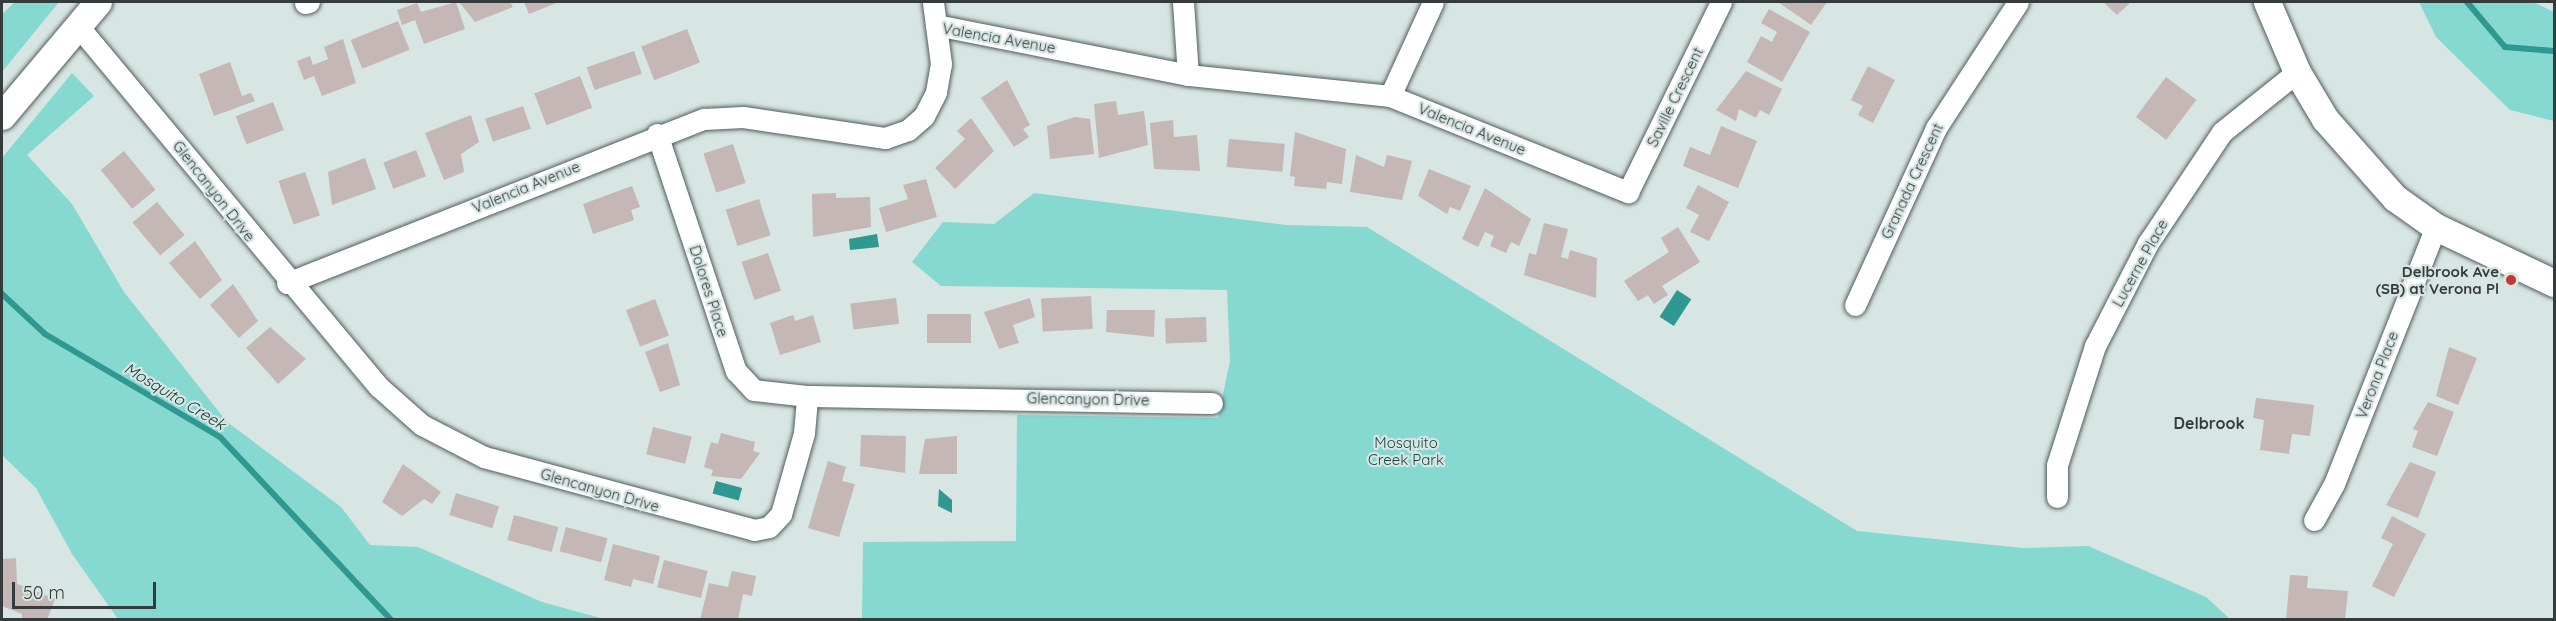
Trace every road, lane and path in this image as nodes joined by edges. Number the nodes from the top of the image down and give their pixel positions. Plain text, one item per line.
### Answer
1 (98, 2) edge
2 (933, 2) edge
3 (1182, 2) edge
4 (1433, 2) edge
5 (1721, 2) edge
6 (2018, 2) edge
7 (2267, 2) edge
8 (936, 25) junction
9 (78, 26) junction
10 (2297, 72) junction
11 (1188, 75) junction
12 (1390, 96) junction
13 (2, 116) edge
14 (657, 134) junction
15 (1628, 192) joint
16 (2436, 227) junction
17 (287, 283) junction
18 (2554, 283) edge
19 (1855, 305) dead end
20 (807, 396) junction
21 (1212, 403) dead end
22 (2057, 497) dead end
23 (2314, 520) dead end

1 - 9 street
2 - 8 street
3 - 11 street
4 - 12 street
5 - 15 street, Saville Crescent
6 - 19 street, Granada Crescent
7 - 10 street
8 - 11 street, Valencia Avenue
8 - 14 street, Valencia Avenue
9 - 13 street
9 - 17 street, Glencanyon Drive
10 - 16 street
10 - 22 street, Lucerne Place
11 - 12 street, Valencia Avenue
12 - 15 street, Valencia Avenue
14 - 17 street, Valencia Avenue
14 - 20 street, Dolores Place
16 - 18 street
16 - 23 street, Verona Place
17 - 20 street, Glencanyon Drive
20 - 21 street, Glencanyon Drive

